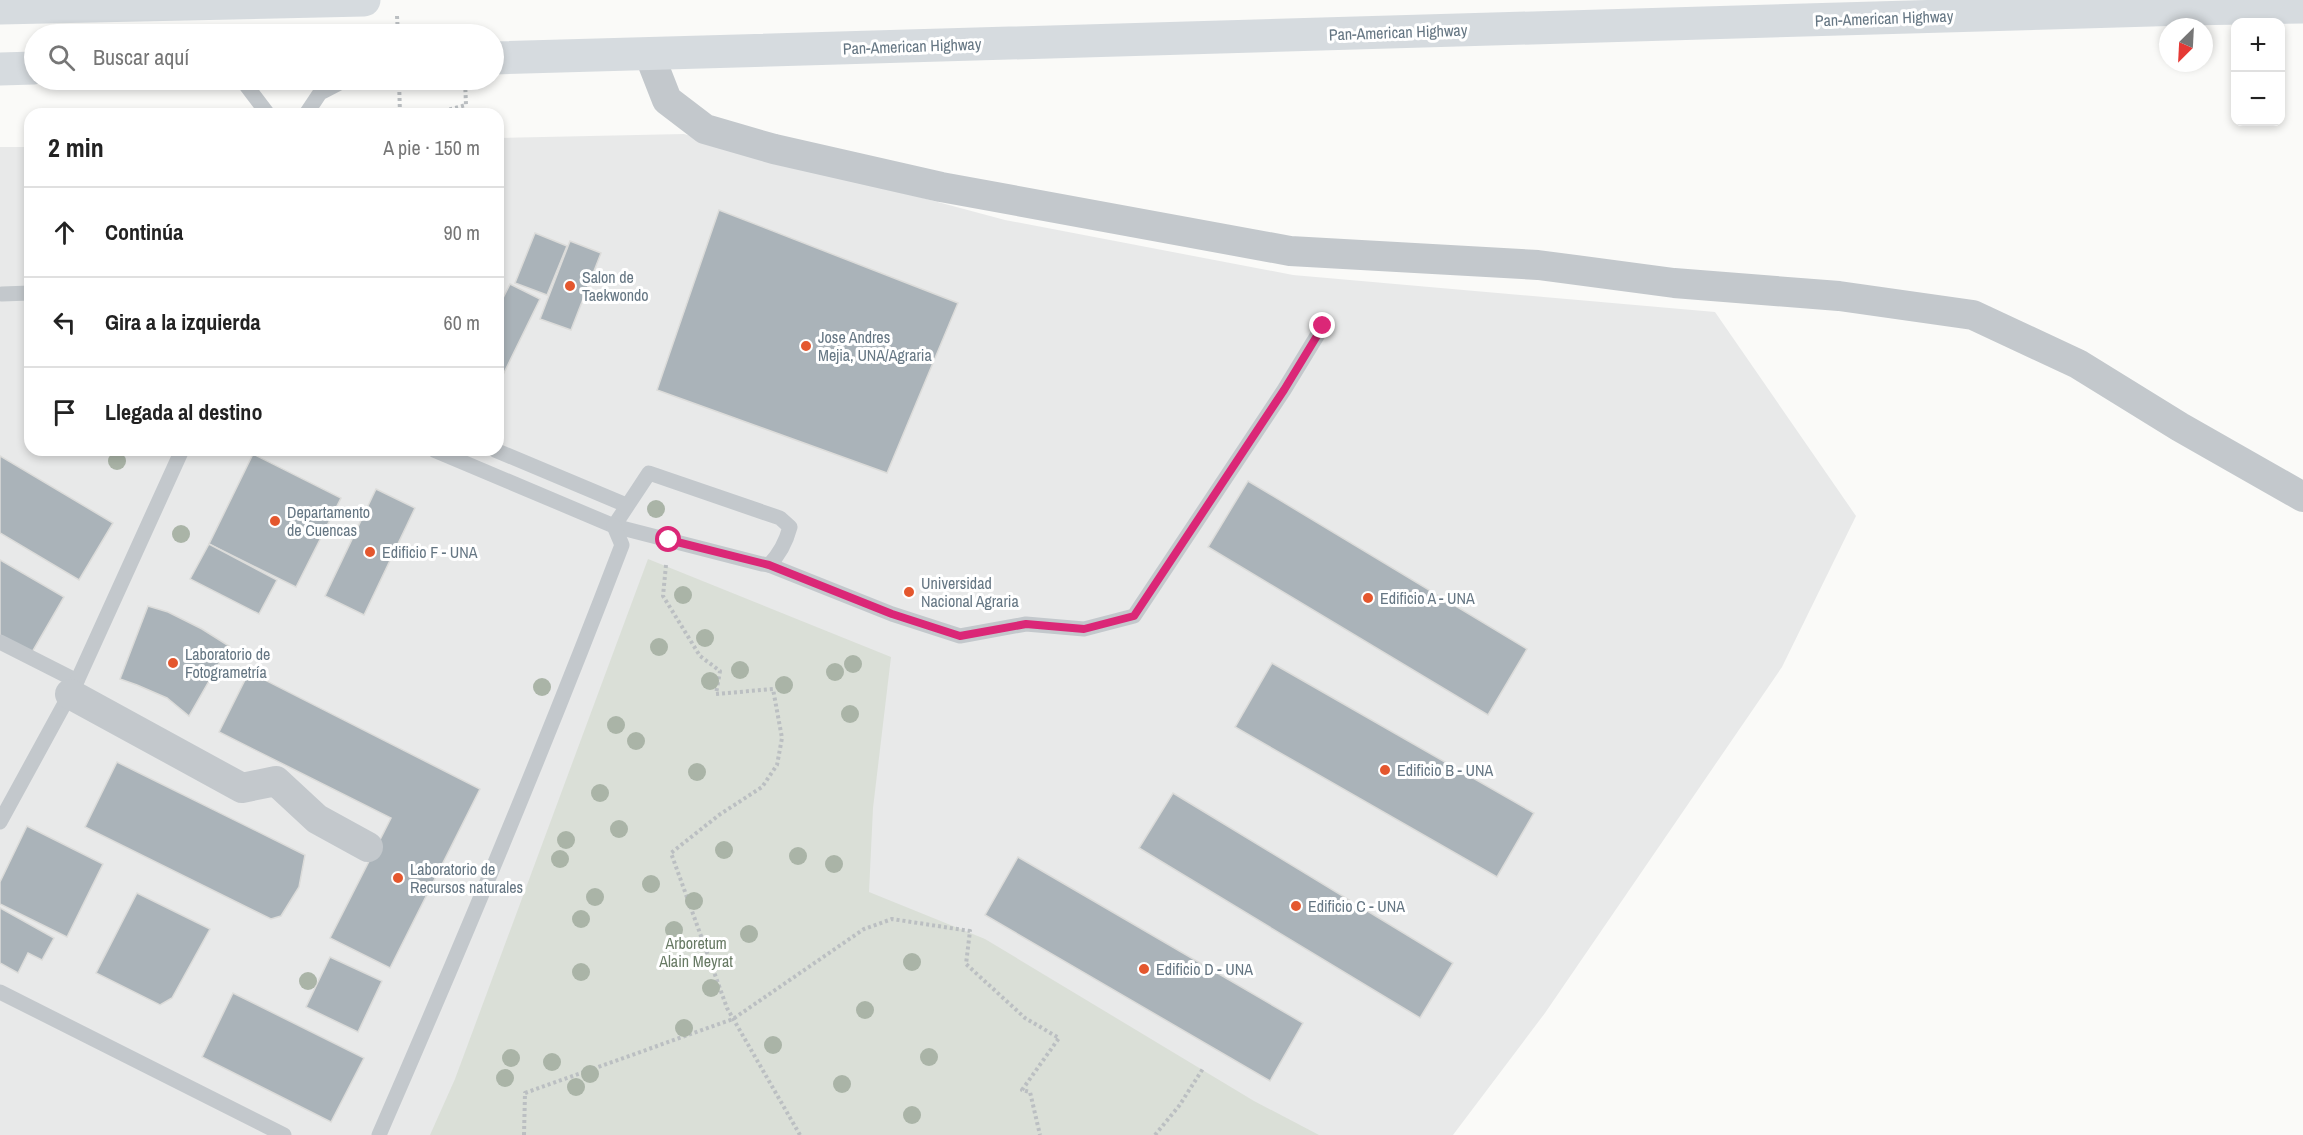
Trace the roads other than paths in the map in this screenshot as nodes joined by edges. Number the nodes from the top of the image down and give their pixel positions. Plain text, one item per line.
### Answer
1 (364, 0) edge
2 (304, 1) edge
3 (0, 8) edge
4 (2303, 8) edge
5 (649, 54) junction
6 (504, 58) edge
7 (24, 68) edge
8 (0, 69) edge
9 (250, 90) edge
10 (326, 90) edge
11 (263, 108) edge
12 (310, 108) edge
13 (24, 293) edge
14 (2, 294) dead end
15 (1323, 326) dead end
16 (504, 454) edge
17 (179, 456) edge
18 (448, 456) edge
19 (2303, 497) edge
20 (626, 505) junction
21 (614, 526) junction
22 (769, 565) junction
23 (0, 642) edge
24 (74, 688) junction
25 (0, 822) edge
26 (368, 847) dead end
27 (0, 992) edge
28 (285, 1135) edge
29 (379, 1135) edge

1 - 2 highway
2 - 3 highway
4 - 5 highway, Pan-American Highway
5 - 6 highway, Pan-American Highway
5 - 19 street
7 - 8 highway
9 - 11 lane
10 - 12 lane
13 - 14 lane
15 - 22 lane
16 - 20 lane
17 - 24 lane
18 - 21 lane
20 - 21 lane
20 - 22 lane
21 - 22 lane
21 - 29 lane
23 - 24 lane
24 - 25 lane
24 - 26 street
27 - 28 lane

